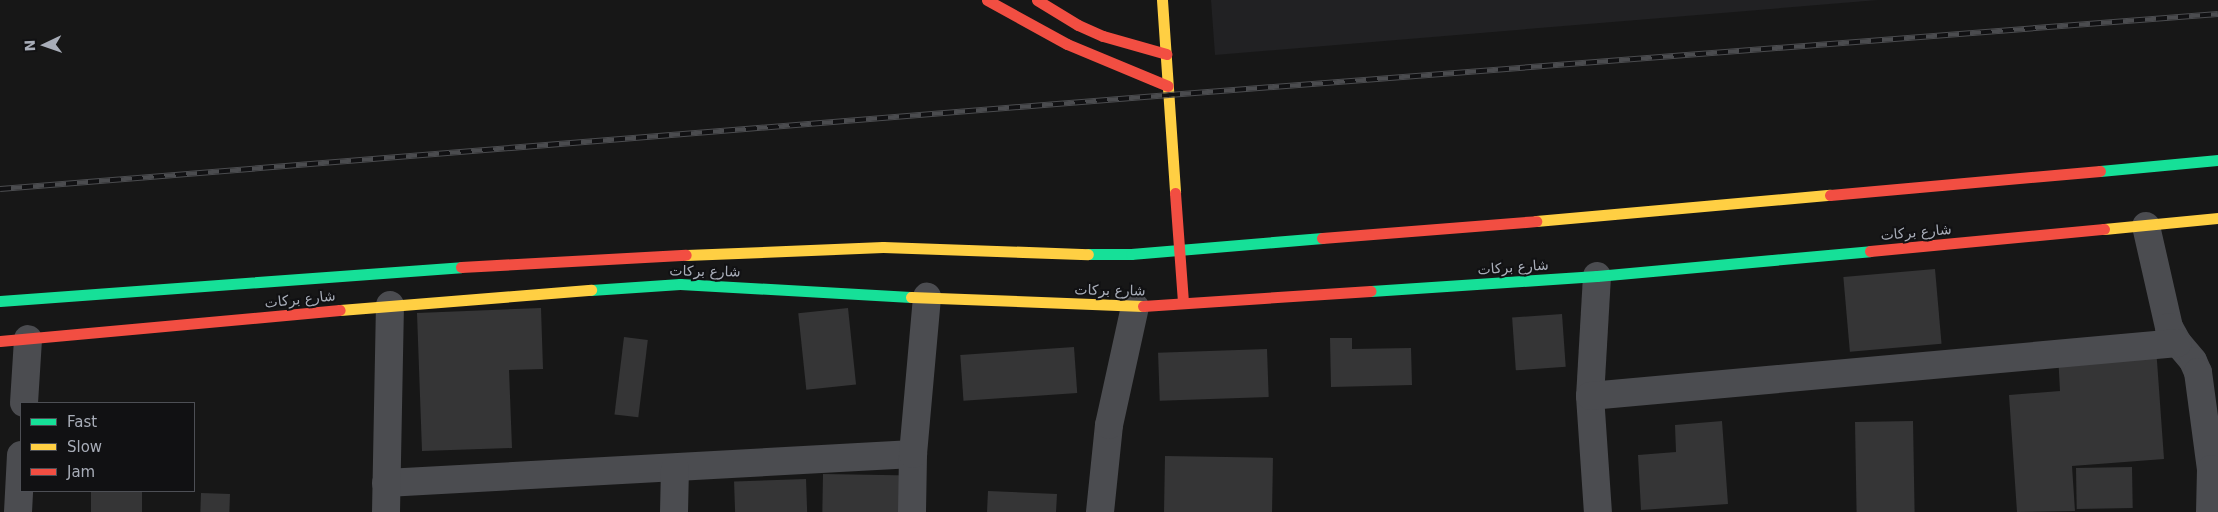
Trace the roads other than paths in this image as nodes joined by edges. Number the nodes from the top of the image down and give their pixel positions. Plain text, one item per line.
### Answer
1 (987, 0) edge
2 (1037, 0) edge
3 (1162, 0) edge
4 (1166, 54) junction
5 (1168, 86) junction
6 (2218, 160) edge
7 (2218, 218) edge
8 (2146, 226) junction
9 (1179, 250) junction
10 (1597, 276) junction
11 (927, 297) junction
12 (0, 301) edge
13 (1183, 303) junction
14 (390, 305) junction
15 (1135, 306) junction
16 (28, 339) junction
17 (0, 341) edge
18 (2178, 343) junction
19 (1590, 396) junction
20 (24, 402) edge
21 (913, 454) junction
22 (675, 469) junction
23 (20, 474) edge
24 (386, 483) junction
25 (18, 512) edge
26 (386, 512) edge
27 (674, 512) edge
28 (912, 512) edge
29 (1100, 512) edge
30 (1598, 512) edge
31 (2210, 512) edge

1 - 5 main road
2 - 4 main road
3 - 4 main road
4 - 5 main road
5 - 9 main road
6 - 9 main road, شارع بركات
7 - 8 main road, شارع بركات
8 - 10 main road, شارع بركات
8 - 18 street
9 - 12 main road, شارع بركات
9 - 13 main road
10 - 13 main road, شارع بركات
10 - 19 street
11 - 14 main road, شارع بركات
11 - 15 main road, شارع بركات
11 - 21 street
13 - 15 main road, شارع بركات
14 - 16 main road, شارع بركات
14 - 24 street
15 - 29 street
16 - 17 main road, شارع بركات
16 - 20 street
18 - 19 street
18 - 31 street
19 - 30 street
21 - 22 street
21 - 28 street
22 - 24 street
22 - 27 street
23 - 25 street
24 - 26 street

